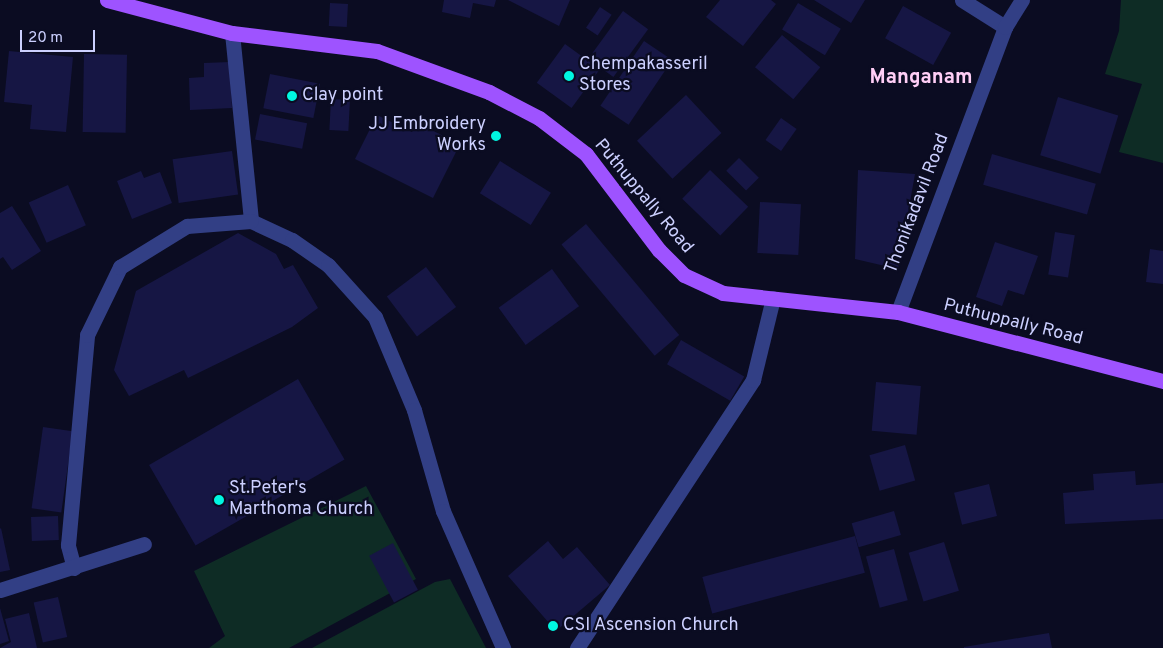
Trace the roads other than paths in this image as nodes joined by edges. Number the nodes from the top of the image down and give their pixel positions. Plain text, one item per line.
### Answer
1 (107, 0) edge
2 (962, 0) edge
3 (1022, 0) edge
4 (1005, 27) junction
5 (232, 34) junction
6 (251, 220) junction
7 (773, 298) junction
8 (898, 312) junction
9 (1163, 381) edge
10 (144, 544) dead end
11 (74, 568) junction
12 (0, 590) edge
13 (502, 648) edge
14 (577, 648) edge

1 - 5 main road, Puthuppally Road
2 - 4 street
3 - 4 street, Thonikadavil Road
4 - 8 street, Thonikadavil Road
5 - 6 street
5 - 7 main road, Puthuppally Road
6 - 11 street
6 - 13 street
7 - 8 main road, Puthuppally Road
7 - 14 street
8 - 9 main road, Puthuppally Road
10 - 11 street
11 - 12 street

